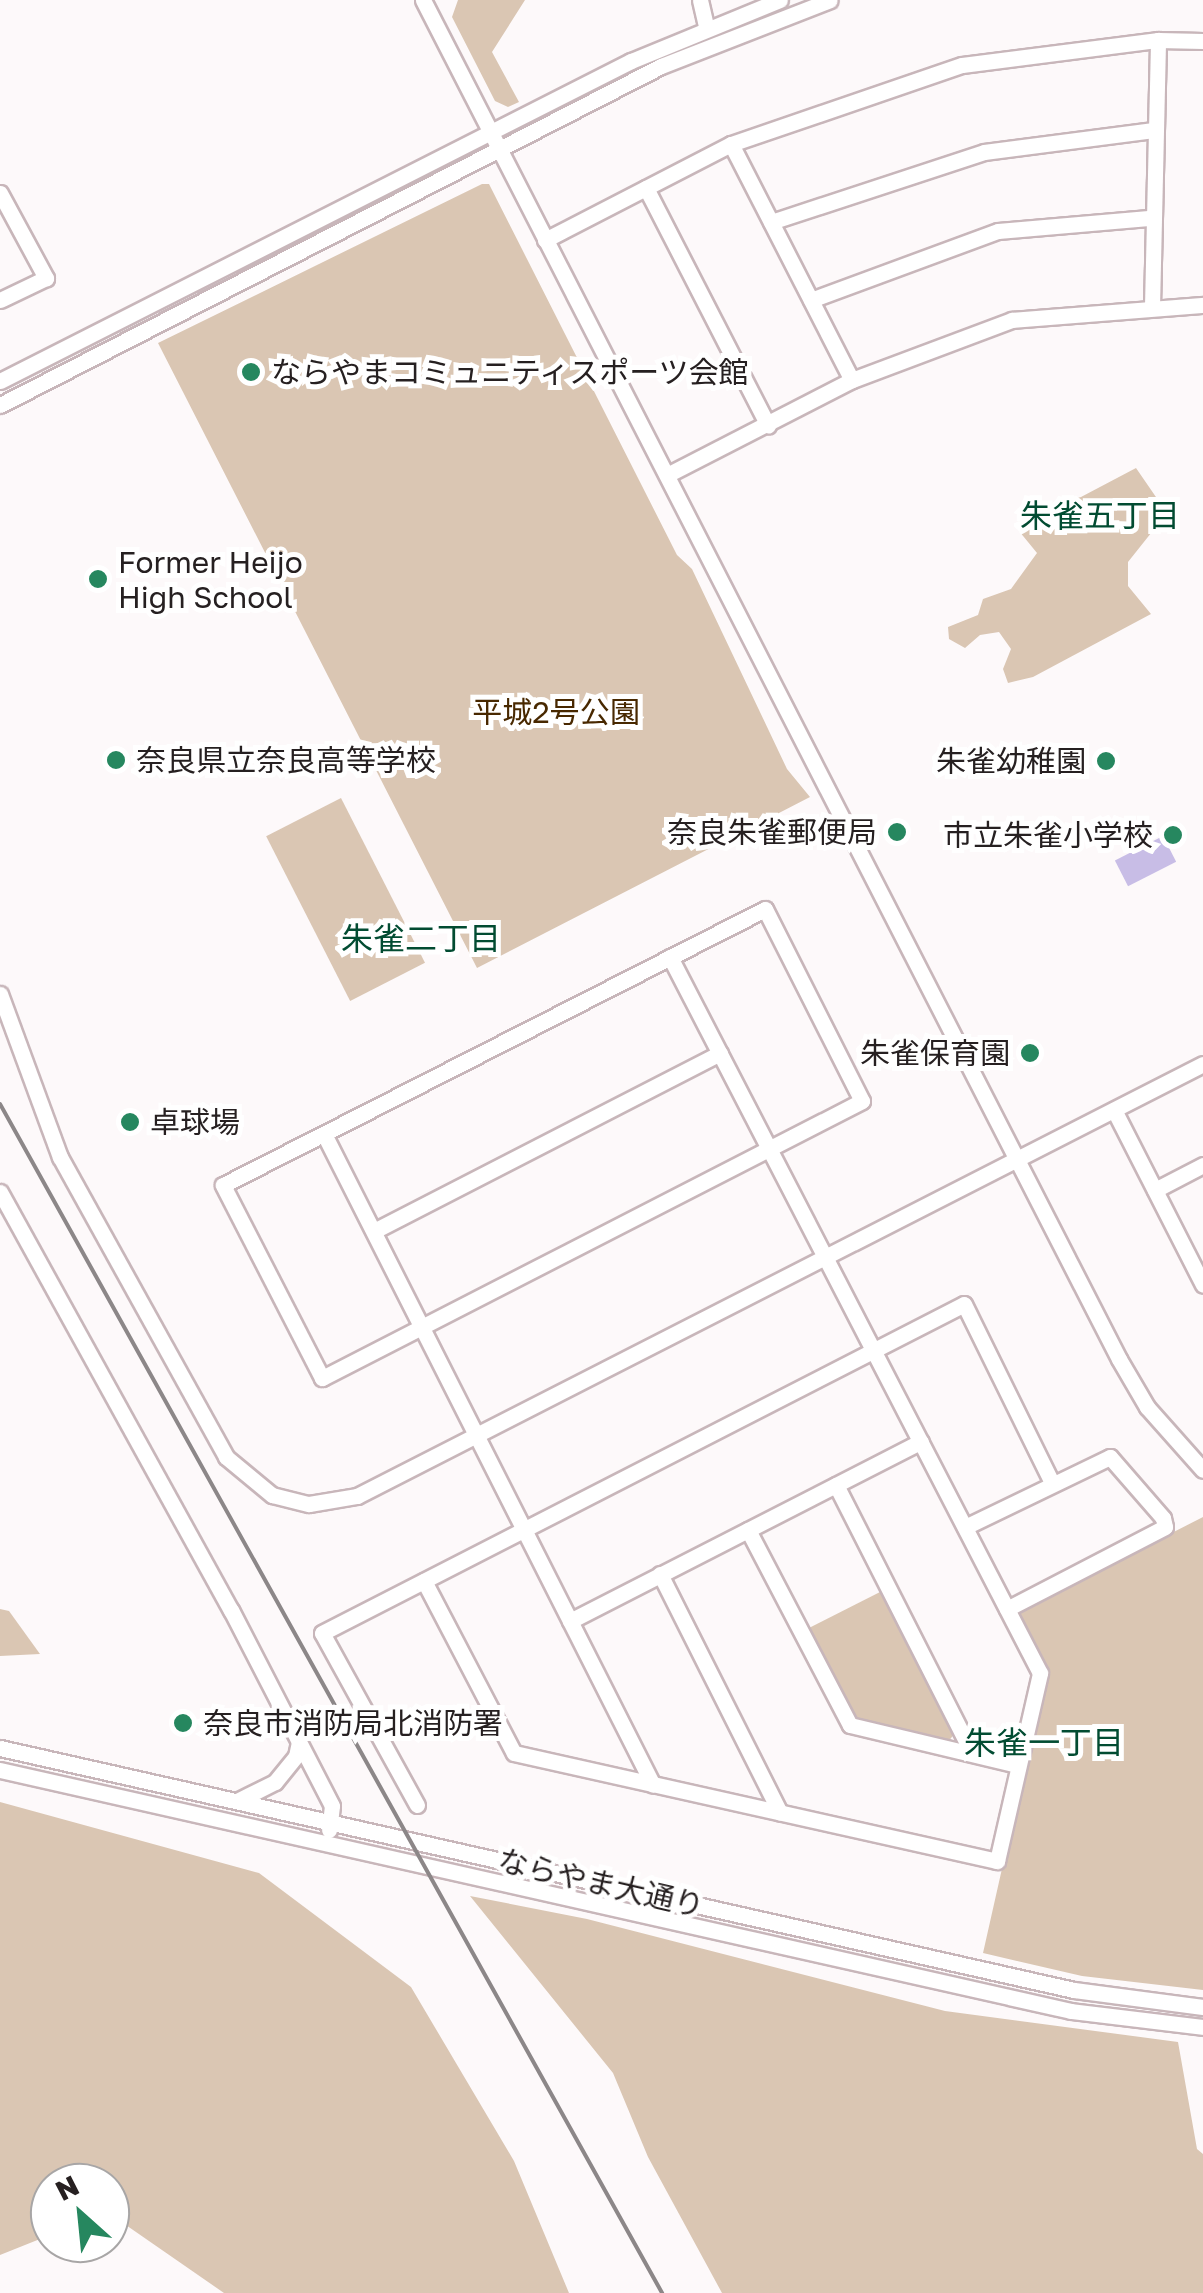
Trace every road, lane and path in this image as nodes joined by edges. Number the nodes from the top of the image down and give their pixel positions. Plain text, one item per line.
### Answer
1 (423, 0) edge
2 (700, 0) edge
3 (780, 0) edge
4 (830, 0) edge
5 (706, 28) junction
6 (1158, 40) junction
7 (1203, 41) edge
8 (1154, 130) junction
9 (494, 141) junction
10 (730, 144) junction
11 (646, 188) junction
12 (0, 193) edge
13 (1152, 218) junction
14 (771, 222) junction
15 (546, 240) junction
16 (0, 300) edge
17 (811, 300) junction
18 (1203, 305) edge
19 (1152, 306) junction
20 (852, 380) junction
21 (0, 381) edge
22 (0, 405) edge
23 (768, 425) junction
24 (667, 475) junction
25 (670, 957) junction
26 (0, 994) edge
27 (720, 1053) junction
28 (1203, 1064) edge
29 (1114, 1110) junction
30 (324, 1134) junction
31 (769, 1150) junction
32 (1016, 1159) junction
33 (1203, 1165) edge
34 (1154, 1190) junction
35 (0, 1192) edge
36 (374, 1231) junction
37 (824, 1256) junction
38 (1201, 1275) edge
39 (422, 1328) junction
40 (872, 1352) junction
41 (477, 1435) junction
42 (921, 1440) junction
43 (1203, 1470) edge
44 (1052, 1483) junction
45 (836, 1485) junction
46 (965, 1527) junction
47 (524, 1529) junction
48 (748, 1530) junction
49 (660, 1574) junction
50 (424, 1581) junction
51 (1008, 1609) junction
52 (570, 1621) junction
53 (299, 1742) junction
54 (0, 1748) edge
55 (972, 1753) junction
56 (1018, 1766) junction
57 (0, 1770) edge
58 (653, 1786) junction
59 (235, 1801) junction
60 (417, 1805) dead end
61 (780, 1813) junction
62 (331, 1823) junction
63 (326, 1844) junction
64 (1203, 2007) edge
65 (1203, 2027) edge

1 - 9 street
2 - 5 street
3 - 5 street
4 - 9 street
5 - 9 street
6 - 7 street
6 - 8 street
6 - 10 street
8 - 13 street
8 - 14 street
9 - 15 street
9 - 21 street
9 - 22 street
10 - 11 street
10 - 14 street
11 - 15 street
11 - 23 street
12 - 16 street
13 - 17 street
13 - 19 street
14 - 17 street
15 - 24 street
17 - 20 street
18 - 19 street
19 - 20 street
20 - 23 street
23 - 24 street
24 - 32 street
25 - 27 street
25 - 30 street
25 - 31 street
26 - 41 street
27 - 31 street
27 - 36 street
28 - 29 street
29 - 32 street
29 - 34 street
30 - 36 street
30 - 39 street
31 - 37 street
31 - 39 street
32 - 37 street
32 - 43 street
33 - 34 street
34 - 38 street
35 - 53 street
36 - 39 street
37 - 40 street
37 - 41 street
39 - 41 street
40 - 42 street
40 - 44 street
40 - 47 street
41 - 47 street
42 - 45 street
42 - 46 street
44 - 46 street
44 - 51 street
45 - 48 street
45 - 55 street
46 - 51 street
47 - 50 street
47 - 52 street
48 - 49 street
48 - 55 street
49 - 52 street
49 - 61 street
50 - 58 street
50 - 60 street
51 - 56 street
52 - 58 street
53 - 59 street
53 - 62 street
54 - 59 street, ならやま大通り
55 - 56 street
56 - 61 street
57 - 63 street, ならやま大通り
58 - 61 street
59 - 62 street, ならやま大通り
62 - 63 street
62 - 64 street, ならやま大通り
63 - 65 street, ならやま大通り

